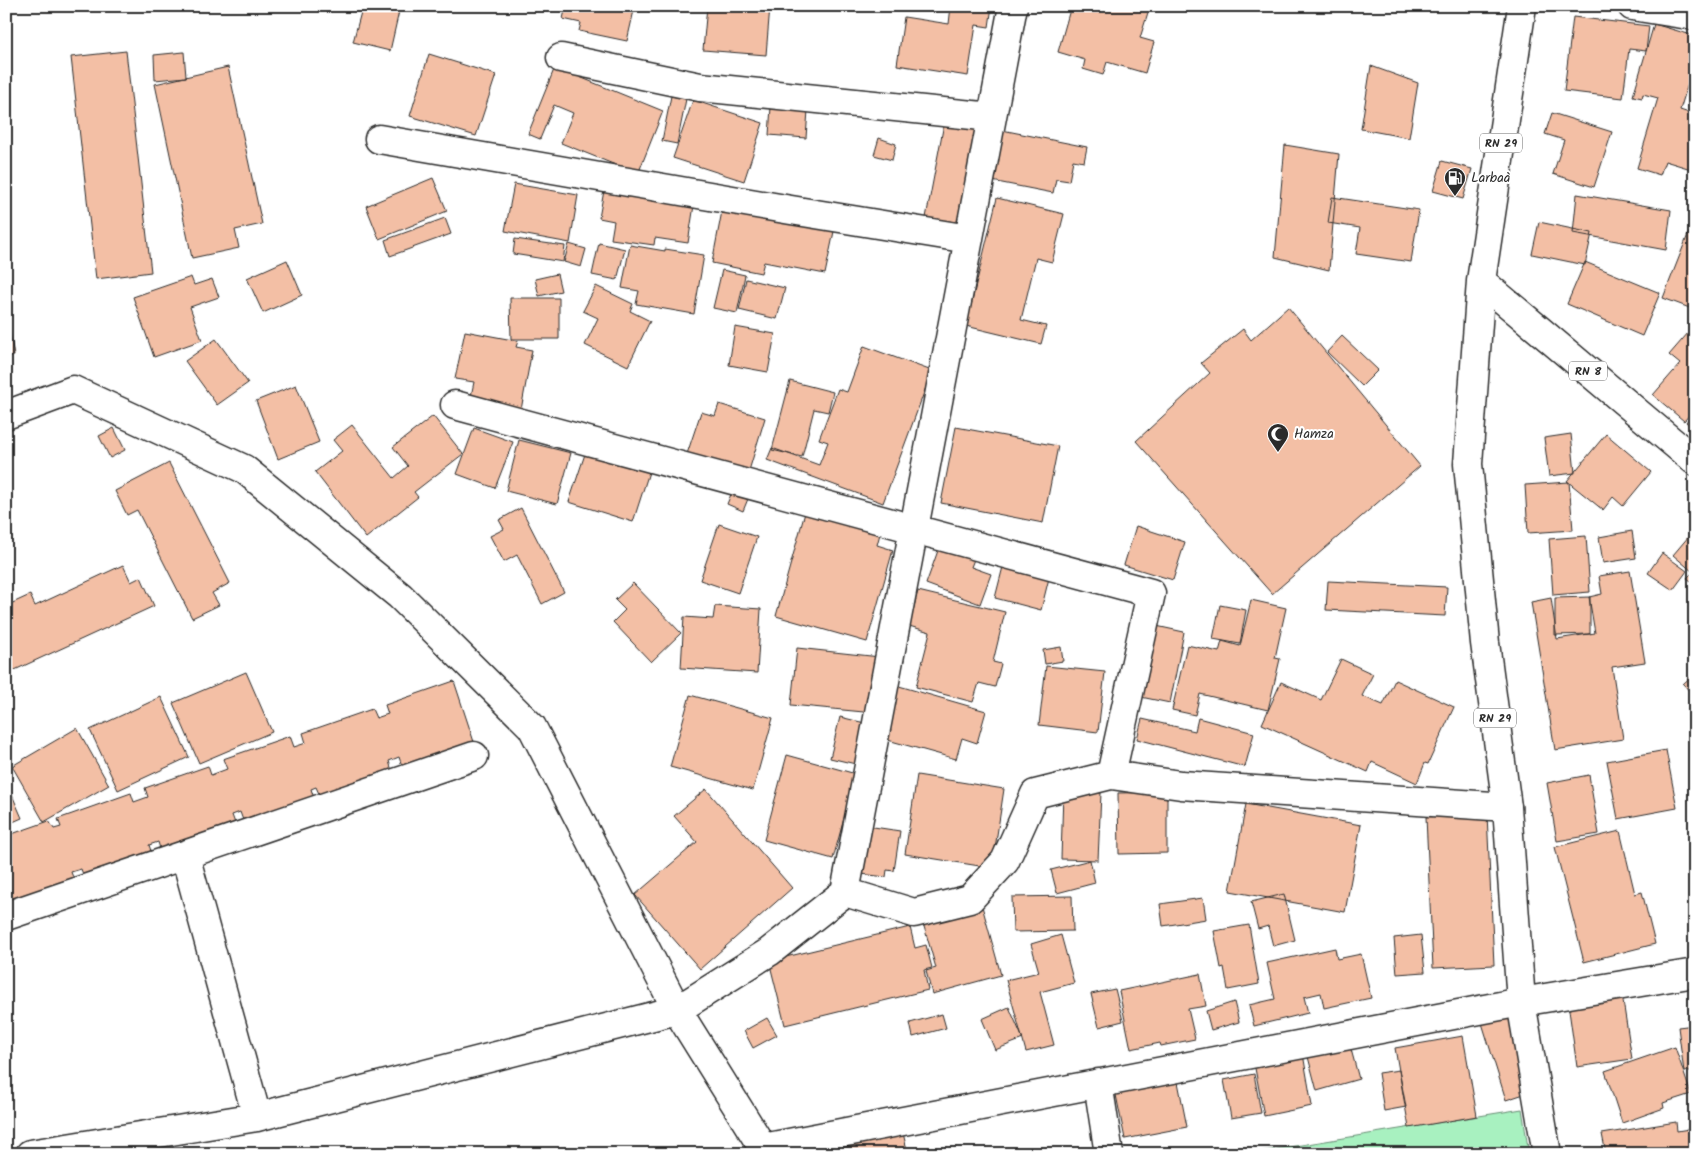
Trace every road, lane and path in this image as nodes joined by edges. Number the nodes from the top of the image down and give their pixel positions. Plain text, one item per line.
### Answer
1 (1013, 6) edge
2 (1522, 6) edge
3 (1632, 6) edge
4 (1695, 16) edge
5 (561, 58) dead end
6 (992, 117) junction
7 (379, 139) dead end
8 (969, 239) junction
9 (1481, 281) junction
10 (455, 405) dead end
11 (6, 415) edge
12 (1695, 461) edge
13 (914, 530) junction
14 (474, 756) dead end
15 (1111, 775) junction
16 (1507, 807) junction
17 (185, 855) junction
18 (845, 892) junction
19 (6, 916) edge
20 (1695, 973) edge
21 (1521, 1002) junction
22 (676, 1010) junction
23 (1098, 1083) junction
24 (257, 1117) junction
25 (764, 1151) edge
26 (30, 1154) edge
27 (1109, 1154) edge
28 (1547, 1154) edge

1 - 6 street
2 - 9 street, RN 29
3 - 4 street
5 - 6 street
6 - 8 street
7 - 8 street
8 - 13 street
9 - 12 street, RN 8
9 - 16 street, RN 29
10 - 13 street
11 - 22 street
13 - 15 street
13 - 18 street
14 - 17 street
15 - 16 street
15 - 18 street
16 - 21 street, RN 29
17 - 19 street
17 - 24 street
18 - 22 street
20 - 21 street
21 - 23 street
21 - 28 street, RN 29
22 - 24 street
22 - 25 street
23 - 25 street
23 - 27 street
24 - 26 street

